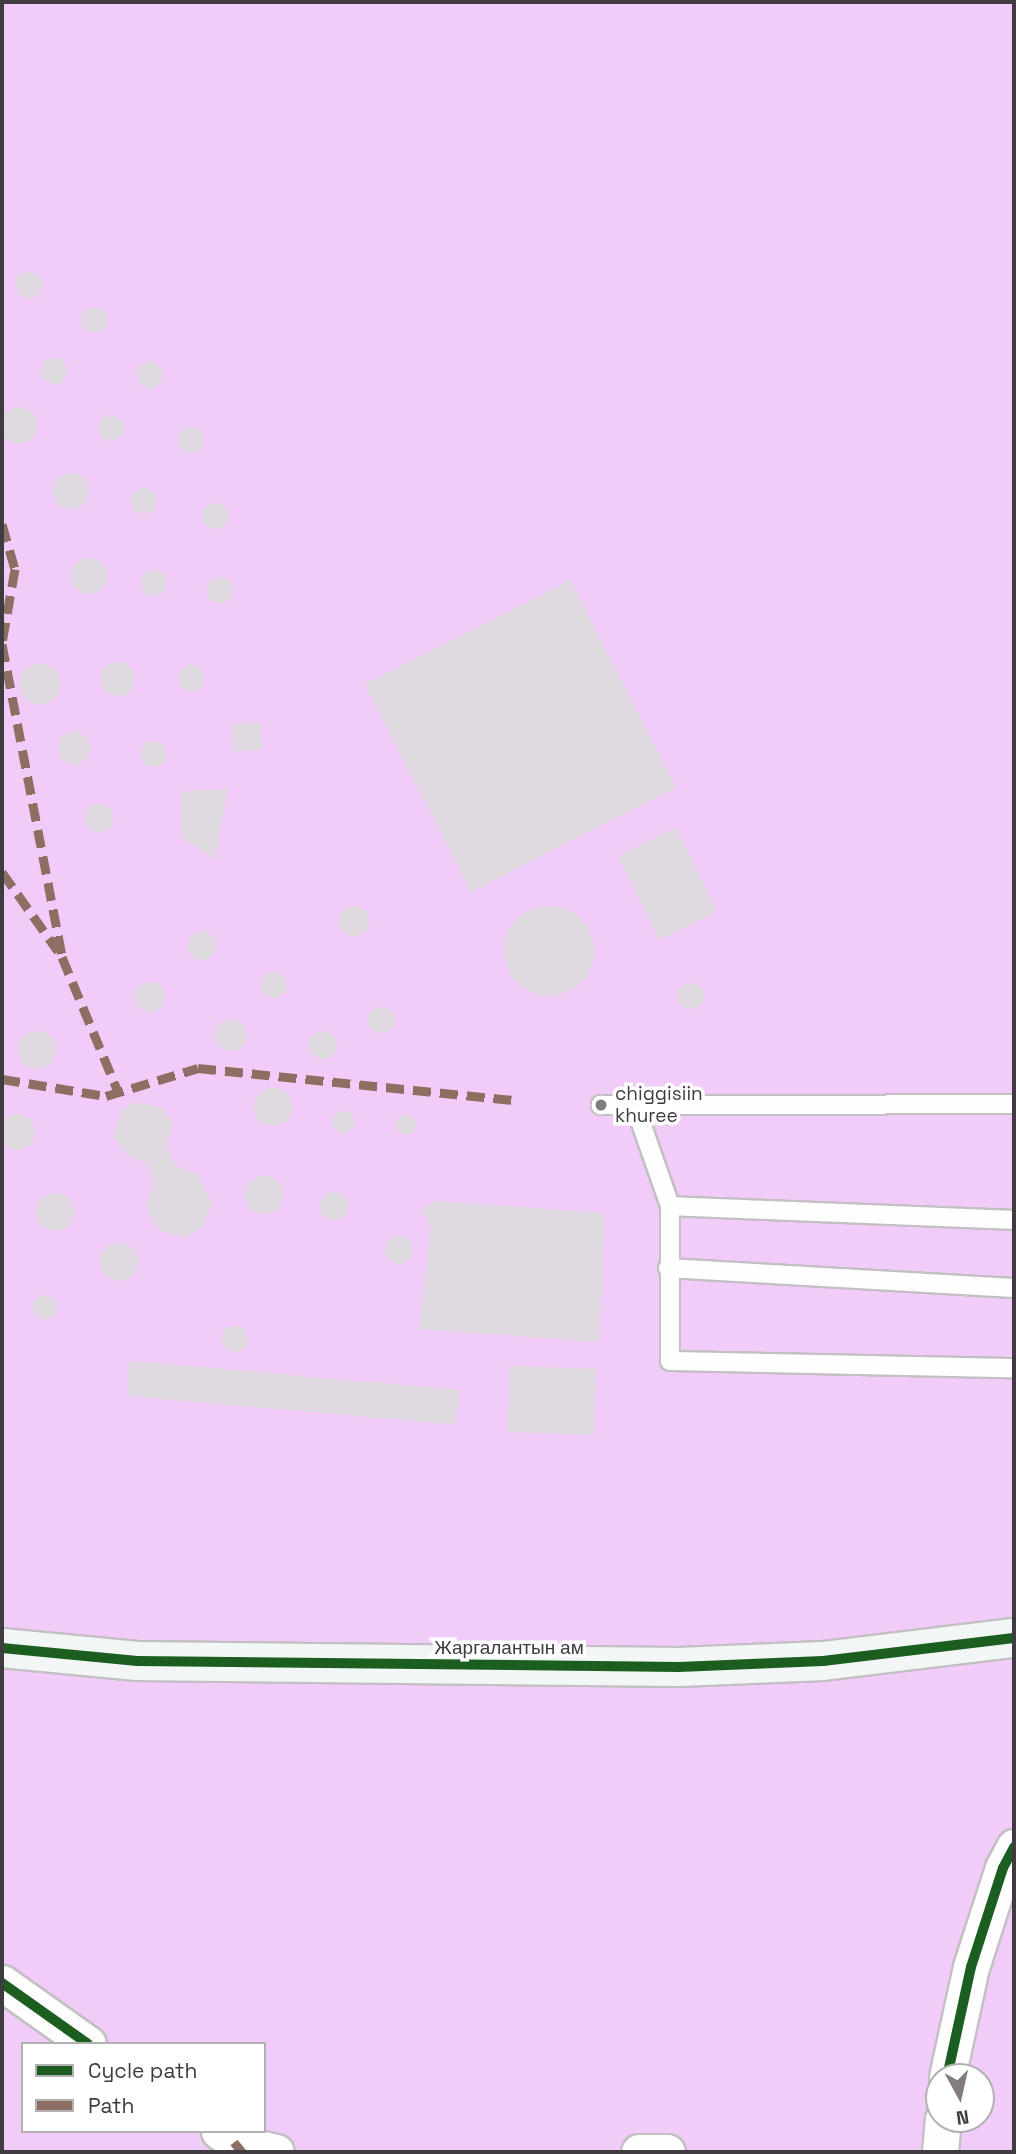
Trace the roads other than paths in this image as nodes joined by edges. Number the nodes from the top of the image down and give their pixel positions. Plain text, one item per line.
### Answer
1 (1014, 1104) edge
2 (601, 1105) dead end
3 (635, 1106) junction
4 (670, 1206) junction
5 (1014, 1220) edge
6 (668, 1268) junction
7 (1014, 1288) edge
8 (1014, 1368) edge
9 (1014, 1638) edge
10 (2, 1648) edge
11 (1014, 1847) edge
12 (2, 1983) edge
13 (85, 2042) edge
14 (950, 2063) edge
15 (222, 2133) edge
16 (942, 2133) edge
17 (276, 2152) edge
18 (639, 2152) edge
19 (667, 2152) edge
20 (940, 2152) edge

1 - 3 lane
2 - 3 lane
3 - 4 lane
4 - 5 lane
4 - 6 lane
6 - 7 lane
6 - 8 lane
9 - 10 street, Жаргалантын ам
11 - 14 street
12 - 13 street
15 - 17 street
16 - 20 street
18 - 19 street

